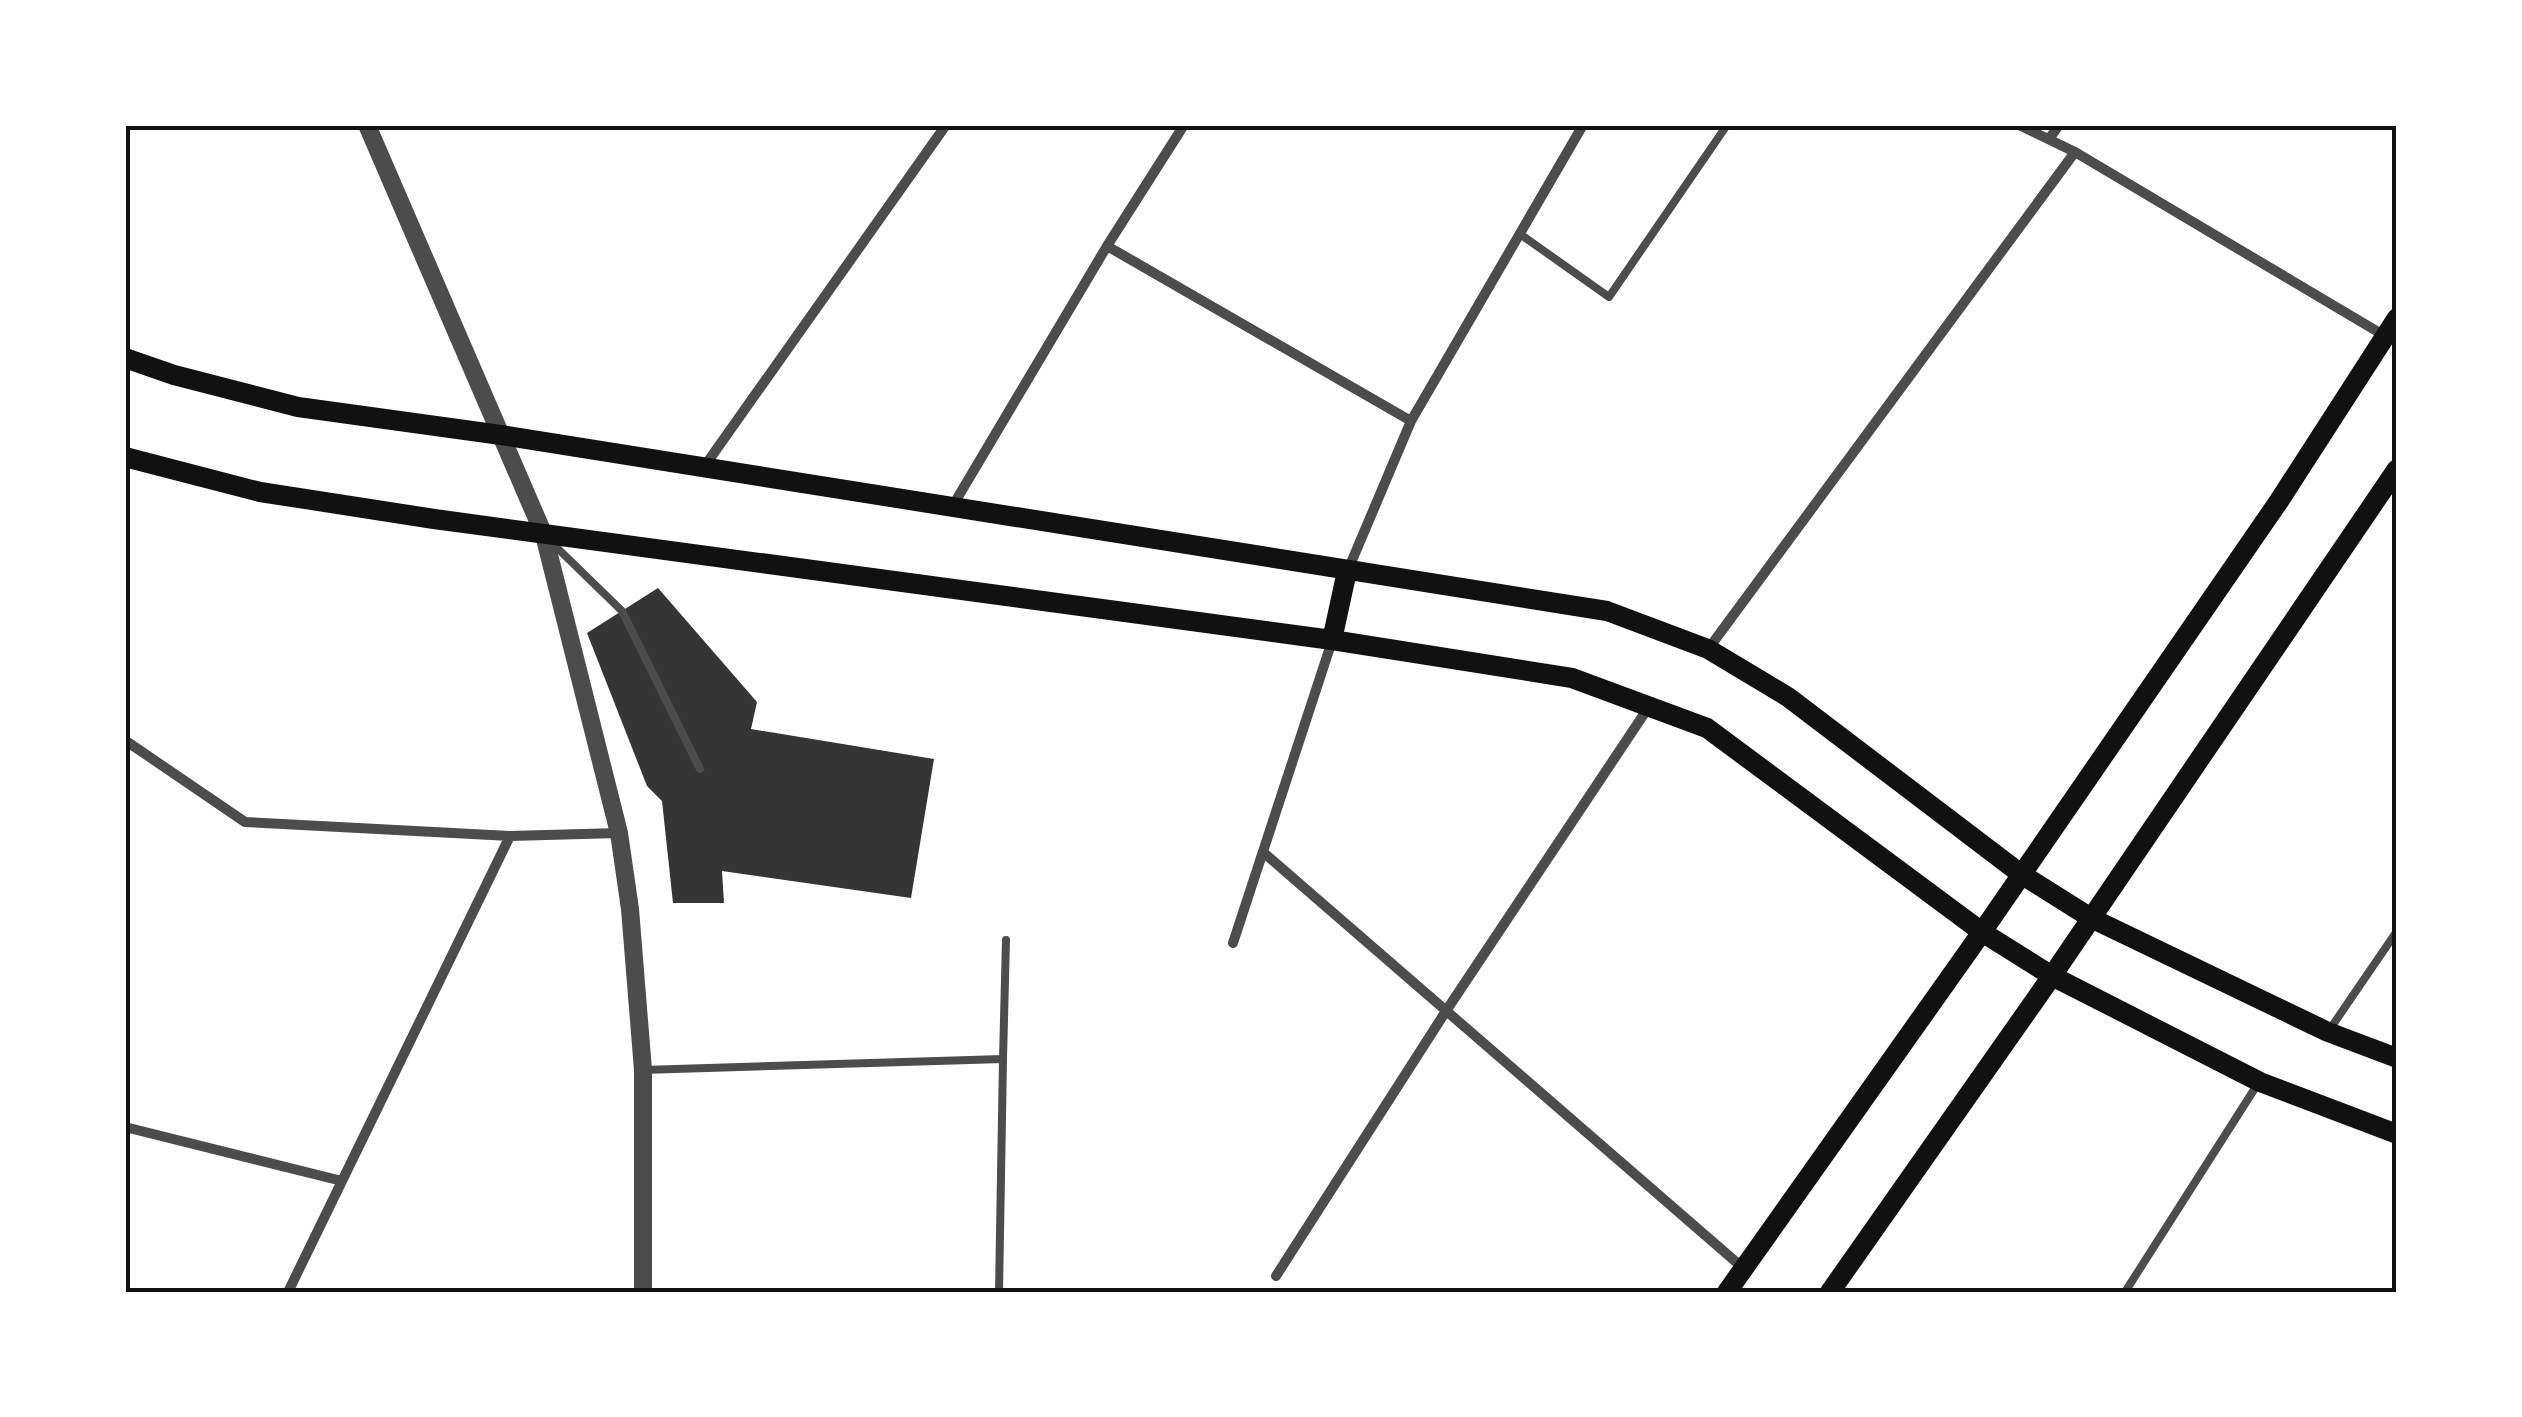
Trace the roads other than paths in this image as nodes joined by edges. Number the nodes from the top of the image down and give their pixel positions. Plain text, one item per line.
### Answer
1 (368, 125) edge
2 (946, 125) edge
3 (1184, 125) edge
4 (1583, 125) edge
5 (1727, 125) edge
6 (2019, 125) edge
7 (2059, 125) edge
8 (2049, 140) junction
9 (2075, 152) junction
10 (1520, 234) junction
11 (1107, 246) junction
12 (2392, 327) edge
13 (125, 358) edge
14 (1411, 421) junction
15 (501, 435) junction
16 (125, 457) edge
17 (703, 468) junction
18 (2397, 469) edge
19 (952, 508) junction
20 (544, 535) junction
21 (1347, 571) junction
22 (1332, 640) junction
23 (1708, 649) junction
24 (1650, 705) junction
25 (126, 744) edge
26 (700, 769) dead end
27 (620, 833) junction
28 (510, 836) junction
29 (1263, 852) junction
30 (2021, 874) junction
31 (2092, 918) junction
32 (2397, 930) edge
33 (1982, 932) junction
34 (1006, 940) dead end
35 (1233, 943) dead end
36 (2052, 976) junction
37 (1446, 1010) junction
38 (2328, 1032) junction
39 (2397, 1058) edge
40 (1003, 1059) junction
41 (643, 1070) junction
42 (2260, 1082) junction
43 (125, 1127) edge
44 (2397, 1134) edge
45 (342, 1180) junction
46 (1744, 1268) junction
47 (1276, 1276) dead end
48 (288, 1292) edge
49 (643, 1292) edge
50 (998, 1292) edge
51 (1728, 1292) edge
52 (1830, 1292) edge
53 (2125, 1292) edge

1 - 15 street
2 - 17 street
3 - 11 street
4 - 10 street
5 - 10 lane
6 - 8 street
7 - 8 street
8 - 9 street
9 - 12 street
9 - 23 street
10 - 14 street
11 - 14 street
11 - 19 street
12 - 30 main road
13 - 15 main road
14 - 21 street
15 - 17 main road
15 - 20 street
16 - 20 main road
17 - 19 main road
18 - 31 main road
19 - 21 main road
20 - 22 main road
20 - 26 lane
20 - 27 street
21 - 22 main road
21 - 23 main road
22 - 24 main road
22 - 29 street
23 - 30 main road
24 - 33 main road
24 - 37 street
25 - 28 street
27 - 28 street
27 - 41 street
28 - 45 street
29 - 35 street
29 - 37 street
30 - 31 main road
30 - 33 main road
31 - 36 main road
31 - 38 main road
32 - 38 lane
33 - 36 main road
33 - 46 main road
34 - 40 lane
36 - 42 main road
36 - 52 main road
37 - 46 street
37 - 47 street
38 - 39 main road
40 - 41 lane
40 - 50 lane
41 - 49 street
42 - 44 main road
42 - 53 lane
43 - 45 street
45 - 48 street
46 - 51 main road

